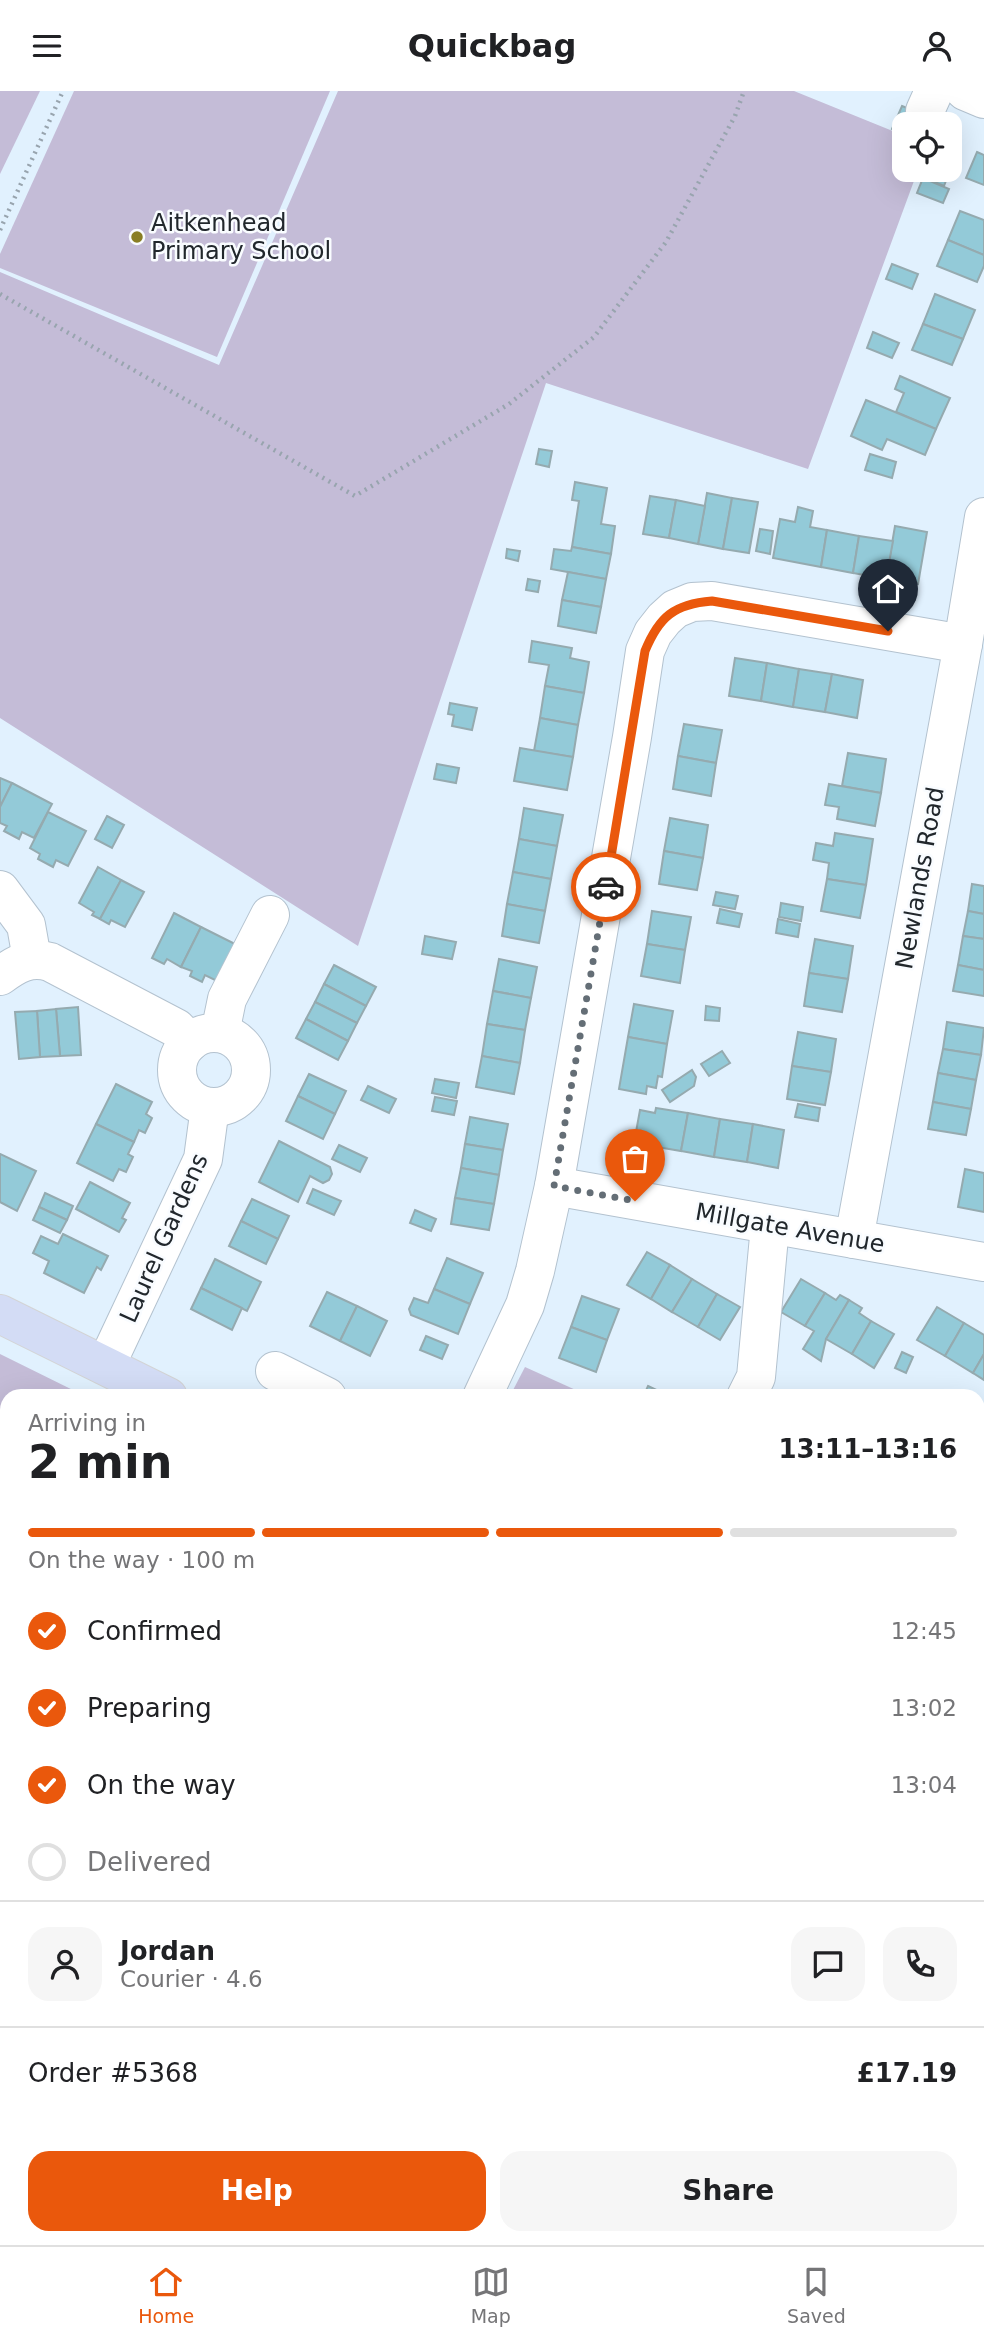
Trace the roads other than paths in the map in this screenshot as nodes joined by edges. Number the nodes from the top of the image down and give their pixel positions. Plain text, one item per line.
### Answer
1 (965, 91) edge
2 (984, 99) edge
3 (984, 517) edge
4 (963, 644) junction
5 (0, 890) edge
6 (270, 915) dead end
7 (16, 968) edge
8 (205, 1038) junction
9 (210, 1107) junction
10 (554, 1186) junction
11 (770, 1226) junction
12 (854, 1239) junction
13 (984, 1262) edge
14 (0, 1314) edge
15 (106, 1366) junction
16 (275, 1371) dead end
17 (152, 1389) edge
18 (311, 1389) edge
19 (486, 1389) edge
20 (750, 1389) edge

1 - 2 street
3 - 4 street, Newlands Road
4 - 10 street
4 - 12 street, Newlands Road
5 - 7 street
6 - 8 street
7 - 8 street
8 - 9 street
8 - 9 street
9 - 15 street, Laurel Gardens
10 - 11 street, Millgate Avenue
10 - 19 street
11 - 12 street, Millgate Avenue
11 - 20 street
12 - 13 street, Millgate Avenue
14 - 15 main road
15 - 17 main road
16 - 18 street

